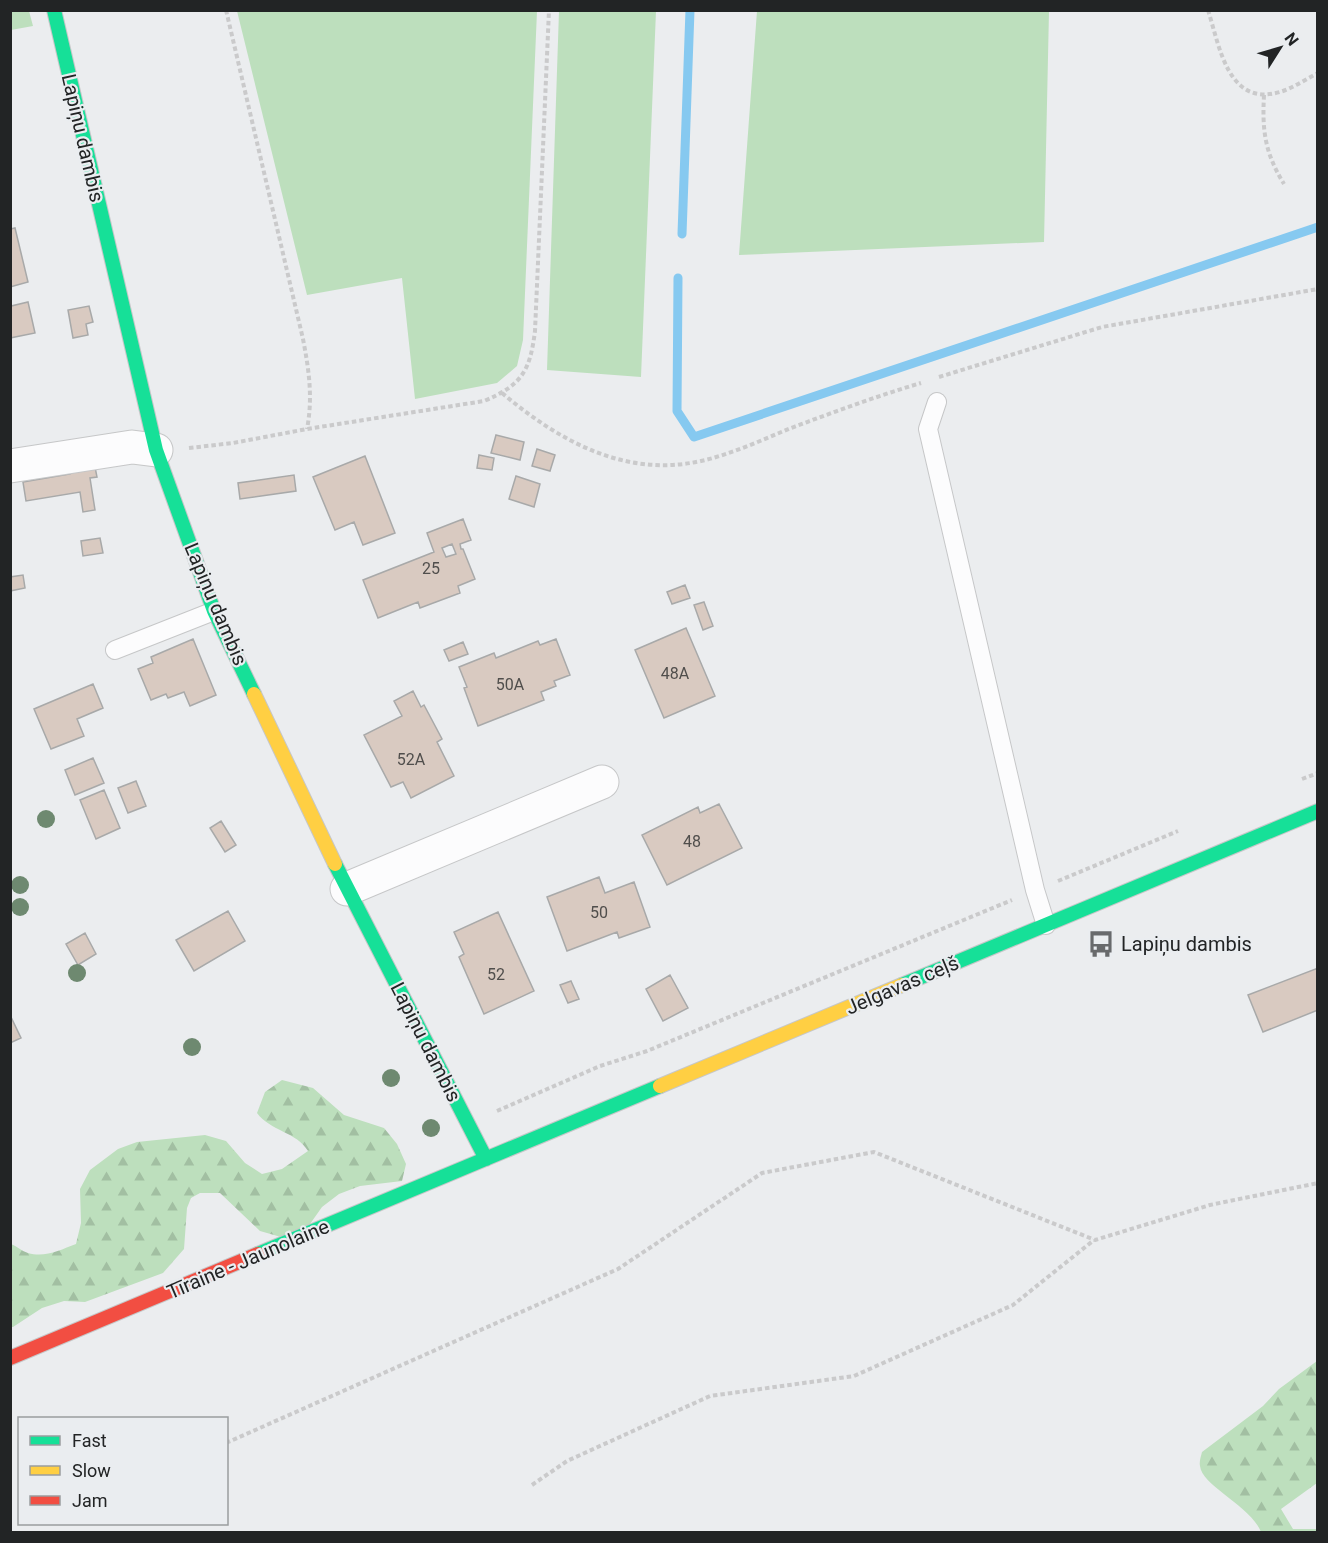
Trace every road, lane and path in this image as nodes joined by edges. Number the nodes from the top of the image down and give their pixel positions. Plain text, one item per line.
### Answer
1 (54, 10) edge
2 (226, 10) edge
3 (549, 10) edge
4 (1208, 10) edge
5 (1317, 73) edge
6 (1264, 95) junction
7 (1284, 183) dead end
8 (1317, 289) edge
9 (502, 393) junction
10 (937, 402) dead end
11 (307, 429) junction
12 (156, 450) junction
13 (10, 466) edge
14 (214, 611) junction
15 (115, 650) dead end
16 (1317, 773) edge
17 (602, 782) dead end
18 (1296, 782) dead end
19 (1317, 811) edge
20 (1187, 827) dead end
21 (347, 889) junction
22 (1035, 891) junction
23 (1046, 925) junction
24 (468, 1124) junction
25 (486, 1159) junction
26 (1317, 1183) edge
27 (1095, 1240) junction
28 (10, 1358) edge
29 (228, 1442) edge
30 (531, 1485) dead end

1 - 12 main road, Lapiņu dambis
2 - 11 path
3 - 9 path
4 - 6 path
5 - 6 path
6 - 7 path
8 - 9 path
9 - 11 path
10 - 22 lane
11 - 12 path
12 - 13 street
12 - 14 main road, Lapiņu dambis
14 - 15 lane
14 - 21 main road, Lapiņu dambis
16 - 18 path
17 - 21 street
19 - 23 main road, Jelgavas ceļš
20 - 22 path
21 - 24 main road, Lapiņu dambis
22 - 23 lane
22 - 24 path
23 - 25 main road, Jelgavas ceļš
24 - 25 main road, Lapiņu dambis
25 - 28 main road, Tīraine - Jaunolaine
26 - 27 path
27 - 29 path
27 - 30 path

